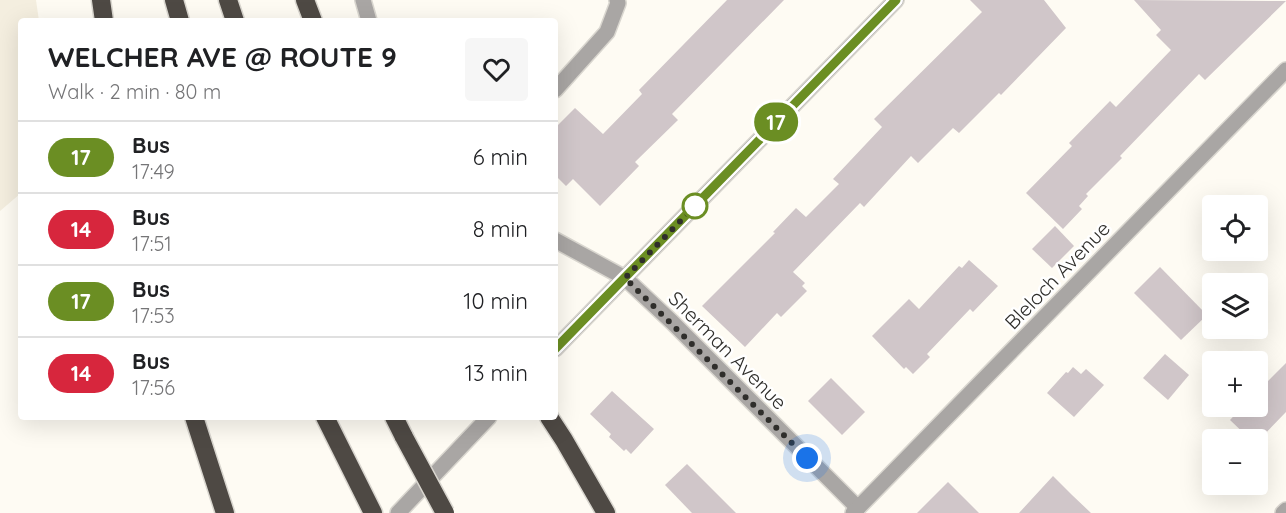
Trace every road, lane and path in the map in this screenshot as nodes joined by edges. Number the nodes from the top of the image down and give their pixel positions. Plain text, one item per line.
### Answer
1 (101, 0) edge
2 (174, 0) edge
3 (228, 0) edge
4 (305, 0) edge
5 (363, 0) edge
6 (617, 0) edge
7 (896, 0) edge
8 (104, 18) edge
9 (179, 18) edge
10 (234, 18) edge
11 (312, 18) edge
12 (368, 18) edge
13 (1286, 70) edge
14 (558, 87) edge
15 (558, 242) edge
16 (625, 278) junction
17 (558, 346) edge
18 (195, 420) edge
19 (326, 420) edge
20 (396, 420) edge
21 (486, 420) edge
22 (551, 420) edge
23 (856, 511) edge
24 (225, 513) edge
25 (373, 513) edge
26 (398, 513) edge
27 (445, 513) edge
28 (606, 513) edge

1 - 8 highway
2 - 9 highway
3 - 10 highway
4 - 11 highway
5 - 12 street
6 - 14 street
7 - 16 street
13 - 23 street, Bleloch Avenue
15 - 16 street, Sherman Avenue
16 - 17 street
16 - 23 street, Sherman Avenue
18 - 24 highway
19 - 25 highway
20 - 27 highway, bridge
21 - 26 street
22 - 28 highway

